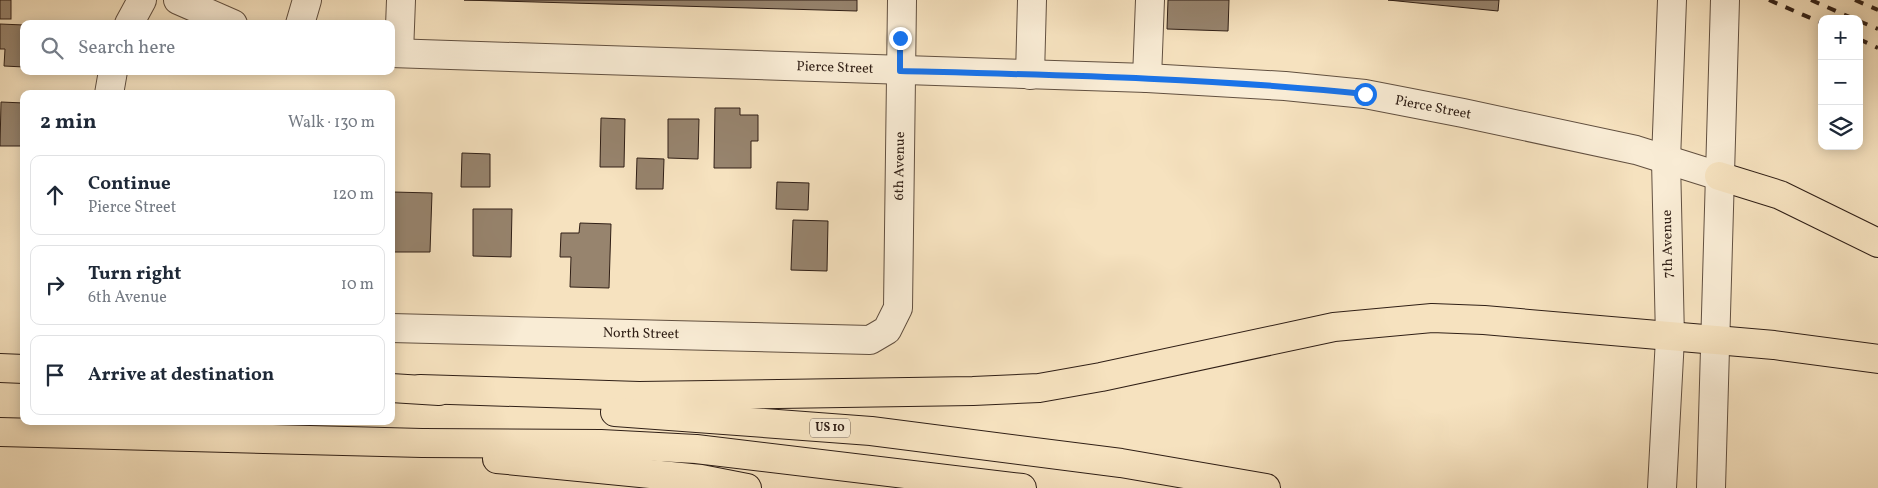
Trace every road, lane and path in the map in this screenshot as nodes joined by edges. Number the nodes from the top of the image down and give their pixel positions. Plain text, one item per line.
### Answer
1 (142, 0) edge
2 (178, 0) edge
3 (307, 0) edge
4 (402, 0) edge
5 (902, 0) edge
6 (1032, 0) edge
7 (1150, 0) edge
8 (1672, 0) edge
9 (1724, 0) edge
10 (131, 20) edge
11 (224, 20) edge
12 (301, 20) edge
13 (395, 53) edge
14 (900, 71) junction
15 (112, 75) edge
16 (1030, 75) junction
17 (1147, 78) junction
18 (110, 90) edge
19 (1666, 160) junction
20 (1719, 176) junction
21 (1878, 243) edge
22 (395, 328) edge
23 (888, 330) joint
24 (1670, 338) junction
25 (1714, 340) junction
26 (1878, 359) edge
27 (0, 368) edge
28 (20, 369) edge
29 (395, 388) edge
30 (420, 389) junction
31 (0, 432) edge
32 (422, 443) junction
33 (747, 488) edge
34 (1022, 488) edge
35 (1266, 488) edge
36 (1662, 488) edge
37 (1711, 488) edge

1 - 10 street
2 - 11 street
3 - 12 street
4 - 13 street
5 - 14 street, 6th Avenue
6 - 16 street
7 - 17 street
8 - 19 street, 7th Avenue
9 - 20 street
13 - 14 street, Pierce Street
14 - 16 street, Pierce Street
14 - 23 street, 6th Avenue
15 - 18 street
16 - 17 street, Pierce Street
17 - 19 street, Pierce Street
19 - 20 street, Pierce Street
19 - 24 street, 7th Avenue
20 - 21 highway
20 - 25 street
22 - 23 street, North Street
24 - 25 highway
24 - 30 highway
24 - 36 street, 7th Avenue
25 - 26 highway
25 - 37 street
27 - 28 highway
29 - 30 highway, US 10
30 - 35 highway, US 10
31 - 32 highway
32 - 33 highway
32 - 34 highway

